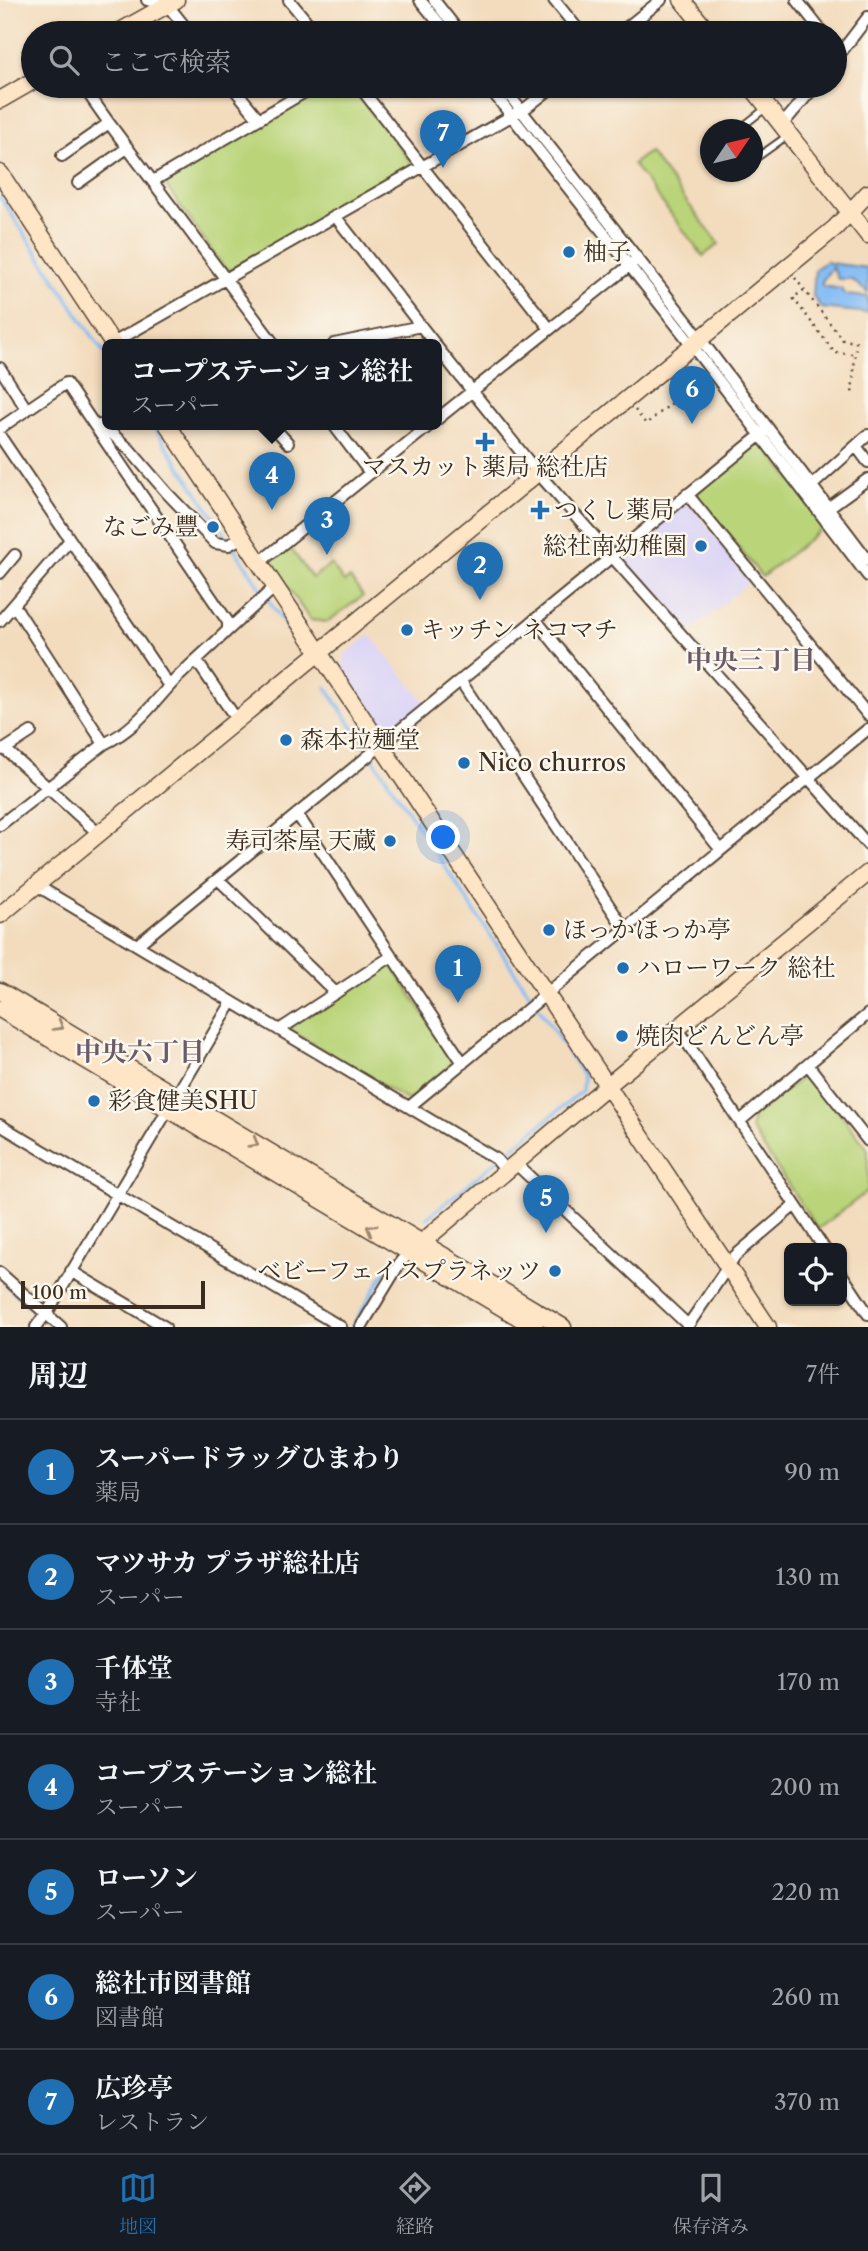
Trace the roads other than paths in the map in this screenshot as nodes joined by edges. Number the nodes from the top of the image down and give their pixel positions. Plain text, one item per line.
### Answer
1 (148, 0) edge
2 (289, 0) edge
3 (420, 0) edge
4 (434, 0) edge
5 (554, 0) edge
6 (661, 0) edge
7 (682, 0) edge
8 (797, 0) edge
9 (169, 2) edge
10 (868, 17) edge
11 (137, 21) edge
12 (182, 21) edge
13 (306, 21) edge
14 (437, 21) edge
15 (451, 21) edge
16 (571, 21) edge
17 (635, 21) edge
18 (699, 21) edge
19 (814, 21) edge
20 (847, 41) edge
21 (21, 88) edge
22 (91, 98) edge
23 (241, 98) edge
24 (294, 98) edge
25 (369, 98) edge
26 (500, 98) edge
27 (508, 98) edge
28 (537, 98) edge
29 (761, 98) edge
30 (806, 98) edge
31 (0, 100) edge
32 (768, 107) junction
33 (516, 113) junction
34 (258, 119) junction
35 (752, 119) edge
36 (109, 123) junction
37 (786, 129) junction
38 (127, 148) junction
39 (763, 151) edge
40 (62, 156) dead end
41 (424, 166) junction
42 (0, 173) edge
43 (153, 181) junction
44 (78, 183) dead end
45 (868, 193) edge
46 (850, 212) junction
47 (335, 216) junction
48 (868, 235) edge
49 (634, 262) junction
50 (226, 279) junction
51 (421, 326) junction
52 (550, 329) junction
53 (110, 339) edge
54 (120, 339) edge
55 (270, 339) edge
56 (358, 339) edge
57 (431, 339) edge
58 (696, 342) junction
59 (442, 358) edge
60 (0, 368) edge
61 (472, 392) junction
62 (27, 410) junction
63 (442, 415) edge
64 (102, 425) edge
65 (95, 426) junction
66 (0, 428) edge
67 (102, 428) edge
68 (106, 430) edge
69 (170, 430) edge
70 (276, 430) edge
71 (338, 430) edge
72 (424, 430) edge
73 (765, 431) junction
74 (868, 435) edge
75 (0, 436) edge
76 (288, 443) dead end
77 (856, 446) junction
78 (868, 462) edge
79 (537, 472) junction
80 (370, 473) junction
81 (868, 479) edge
82 (808, 489) junction
83 (687, 494) junction
84 (828, 508) junction
85 (69, 540) junction
86 (235, 542) junction
87 (15, 555) dead end
88 (611, 556) junction
89 (868, 560) edge
90 (258, 563) junction
91 (0, 573) edge
92 (868, 576) edge
93 (269, 593) junction
94 (14, 605) junction
95 (535, 619) junction
96 (0, 621) edge
97 (228, 630) junction
98 (318, 653) junction
99 (196, 660) junction
100 (460, 680) junction
101 (169, 687) junction
102 (868, 715) edge
103 (237, 720) junction
104 (868, 729) edge
105 (31, 732) dead end
106 (104, 744) junction
107 (3, 750) edge
108 (374, 751) junction
109 (809, 778) junction
110 (49, 788) junction
111 (297, 814) junction
112 (0, 825) edge
113 (99, 834) junction
114 (868, 845) edge
115 (721, 850) junction
116 (868, 873) edge
117 (218, 879) junction
118 (36, 885) junction
119 (0, 915) edge
120 (624, 928) junction
121 (137, 945) junction
122 (392, 956) junction
123 (0, 991) edge
124 (336, 993) junction
125 (539, 999) junction
126 (232, 1002) junction
127 (0, 1009) edge
128 (868, 1014) edge
129 (678, 1029) junction
130 (279, 1030) junction
131 (463, 1063) junction
132 (808, 1065) junction
133 (607, 1086) junction
134 (172, 1103) junction
135 (409, 1107) junction
136 (740, 1122) junction
137 (0, 1125) edge
138 (868, 1141) edge
139 (504, 1164) junction
140 (117, 1195) junction
141 (795, 1205) junction
142 (821, 1243) edge
143 (415, 1248) junction
144 (727, 1265) junction
145 (71, 1271) junction
146 (0, 1273) edge
147 (847, 1282) edge
148 (868, 1314) edge
149 (42, 1320) edge
150 (687, 1326) edge
151 (61, 1327) edge
152 (166, 1327) edge
153 (341, 1327) edge
154 (361, 1327) edge
155 (535, 1327) edge
156 (563, 1327) edge
157 (768, 1327) edge

1 - 9 street
2 - 13 street
3 - 14 street
4 - 15 street
5 - 16 street
6 - 17 street
7 - 18 street
8 - 19 street
9 - 11 street
9 - 12 street
10 - 20 street
21 - 31 street
22 - 36 street
23 - 34 street
24 - 34 street
25 - 41 street
26 - 33 street
27 - 33 street
28 - 33 street
29 - 32 street
30 - 37 street
32 - 35 lane
32 - 37 street
33 - 41 street
33 - 49 street
34 - 43 street
36 - 38 street
36 - 40 street
37 - 39 lane
37 - 46 street
38 - 43 street
38 - 44 street
41 - 47 street
41 - 52 street
42 - 53 street
43 - 50 street
45 - 46 street
46 - 48 street
46 - 58 street
47 - 50 street
47 - 51 street
49 - 52 street
49 - 58 street
50 - 54 street
50 - 55 street
51 - 56 street
51 - 57 street
52 - 61 street
58 - 73 street
58 - 73 street
58 - 79 street
59 - 61 street
60 - 62 street
61 - 63 street
61 - 79 street
62 - 65 street
62 - 66 street
64 - 65 street
65 - 67 street
65 - 97 street
68 - 86 street
69 - 86 street
70 - 76 street
71 - 80 street
72 - 80 street
73 - 82 street
73 - 83 street
74 - 77 street
75 - 85 street
77 - 78 street
77 - 82 street
79 - 88 street
79 - 98 street
80 - 90 street
81 - 84 street
82 - 84 street
82 - 92 street
83 - 88 street
83 - 102 street
84 - 89 street
85 - 94 street
85 - 101 street
86 - 90 street
87 - 91 street
88 - 95 street
88 - 109 street
90 - 93 street
93 - 97 street
93 - 98 street
94 - 96 street
94 - 106 street
95 - 100 street
95 - 115 street
97 - 99 street
98 - 103 street
98 - 108 street
99 - 101 street
99 - 103 street
100 - 108 street
100 - 120 street
101 - 106 street
103 - 113 street
104 - 109 street
105 - 107 street
106 - 110 street
107 - 110 street
108 - 111 street
108 - 125 street
109 - 114 street
109 - 115 street
110 - 112 street
110 - 113 street
111 - 117 street
111 - 122 street
113 - 118 street
115 - 120 street
116 - 129 street
117 - 121 street
117 - 124 street
118 - 119 street
118 - 121 street
120 - 125 street
121 - 126 street
122 - 124 street
122 - 131 street
123 -> 134 street
124 - 130 street
125 - 131 street
125 - 133 street
126 - 130 street
126 - 134 street
127 - 134 street
128 - 132 street
129 - 133 street
129 - 136 street
130 - 135 street
131 - 135 street
132 - 136 street
132 - 138 street
133 - 139 street
133 - 144 street
134 - 140 street
134 - 143 street
135 - 139 street
136 - 141 street
137 - 140 street
139 - 143 street
139 - 150 street
140 - 145 street
140 - 153 street
141 - 142 street
141 - 144 street
143 - 154 street
143 - 155 street
143 - 156 street
144 - 150 street
144 - 157 street
145 - 149 street
145 - 152 street
146 - 149 street
147 - 148 street
149 - 151 street

